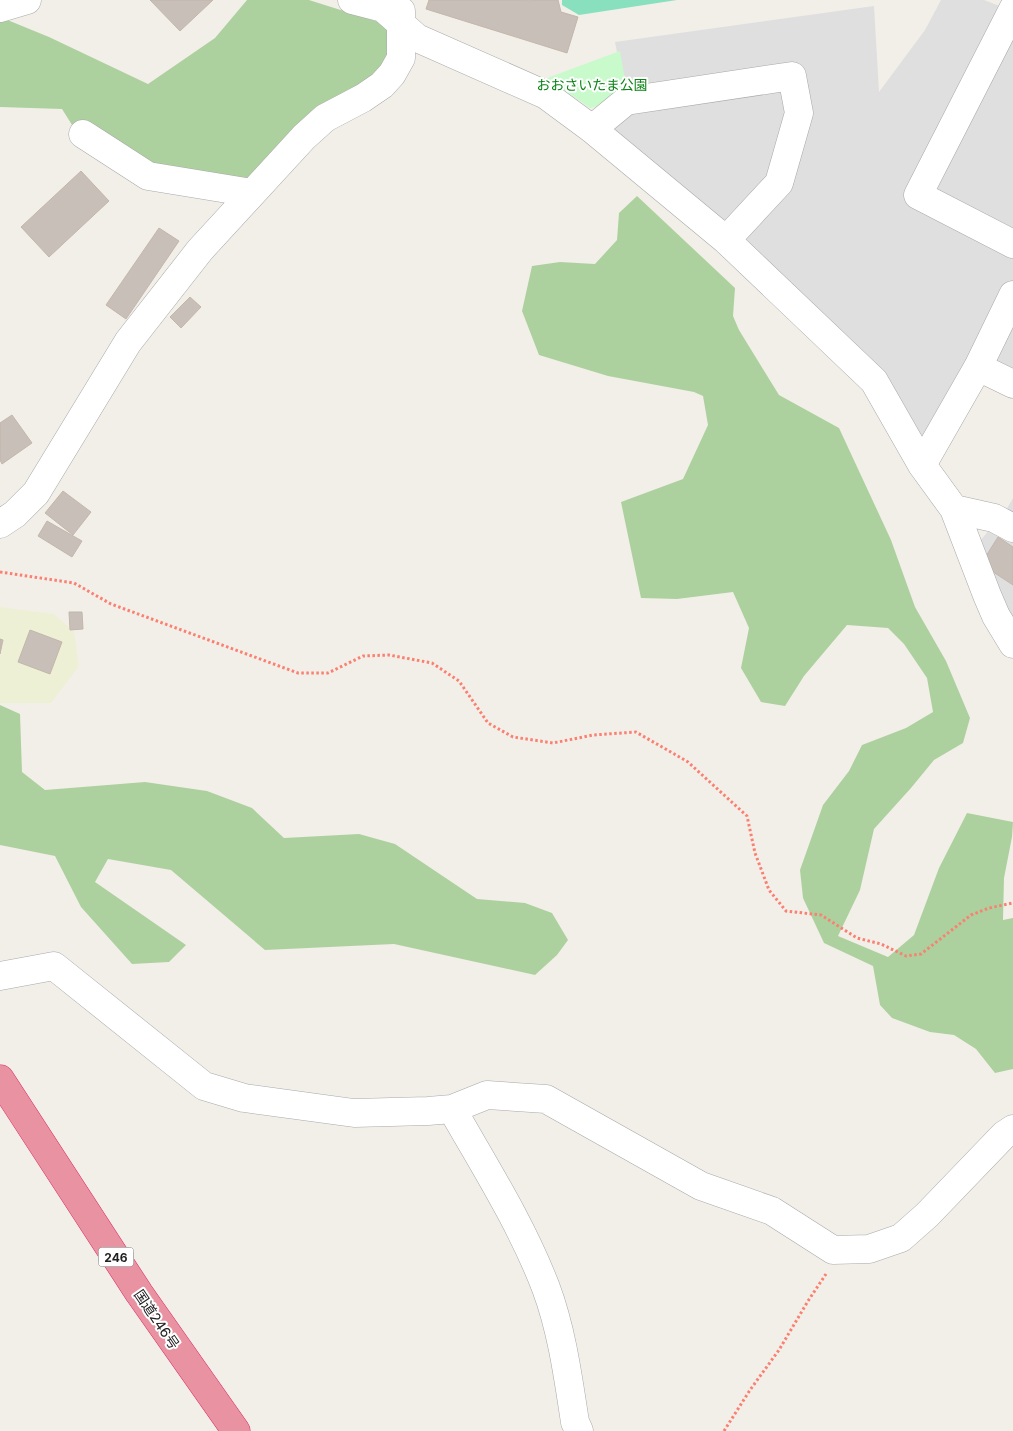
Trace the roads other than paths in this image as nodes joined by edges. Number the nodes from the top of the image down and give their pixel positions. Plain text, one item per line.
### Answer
1 (27, 0) edge
2 (352, 0) edge
3 (0, 8) edge
4 (1013, 9) edge
5 (401, 12) edge
6 (592, 129) junction
7 (83, 134) dead end
8 (252, 193) junction
9 (726, 240) junction
10 (1013, 244) edge
11 (1013, 295) edge
12 (978, 366) junction
13 (1013, 384) edge
14 (922, 465) junction
15 (954, 509) junction
16 (0, 524) edge
17 (1013, 528) edge
18 (1013, 644) edge
19 (0, 976) edge
20 (0, 1079) edge
21 (452, 1108) junction
22 (1013, 1129) edge
23 (236, 1431) edge
24 (579, 1431) edge

1 - 3 street
2 - 5 street
4 - 10 street
5 - 6 street
5 - 8 street
6 - 9 street
6 - 9 street
7 - 8 street
8 - 16 street
9 - 14 street
11 - 12 street
12 - 13 street
12 - 14 street
14 - 15 street
15 - 17 street
15 - 18 street
19 - 21 street
20 - 23 highway, 国道246号 / 246
21 - 22 street
21 - 24 street

